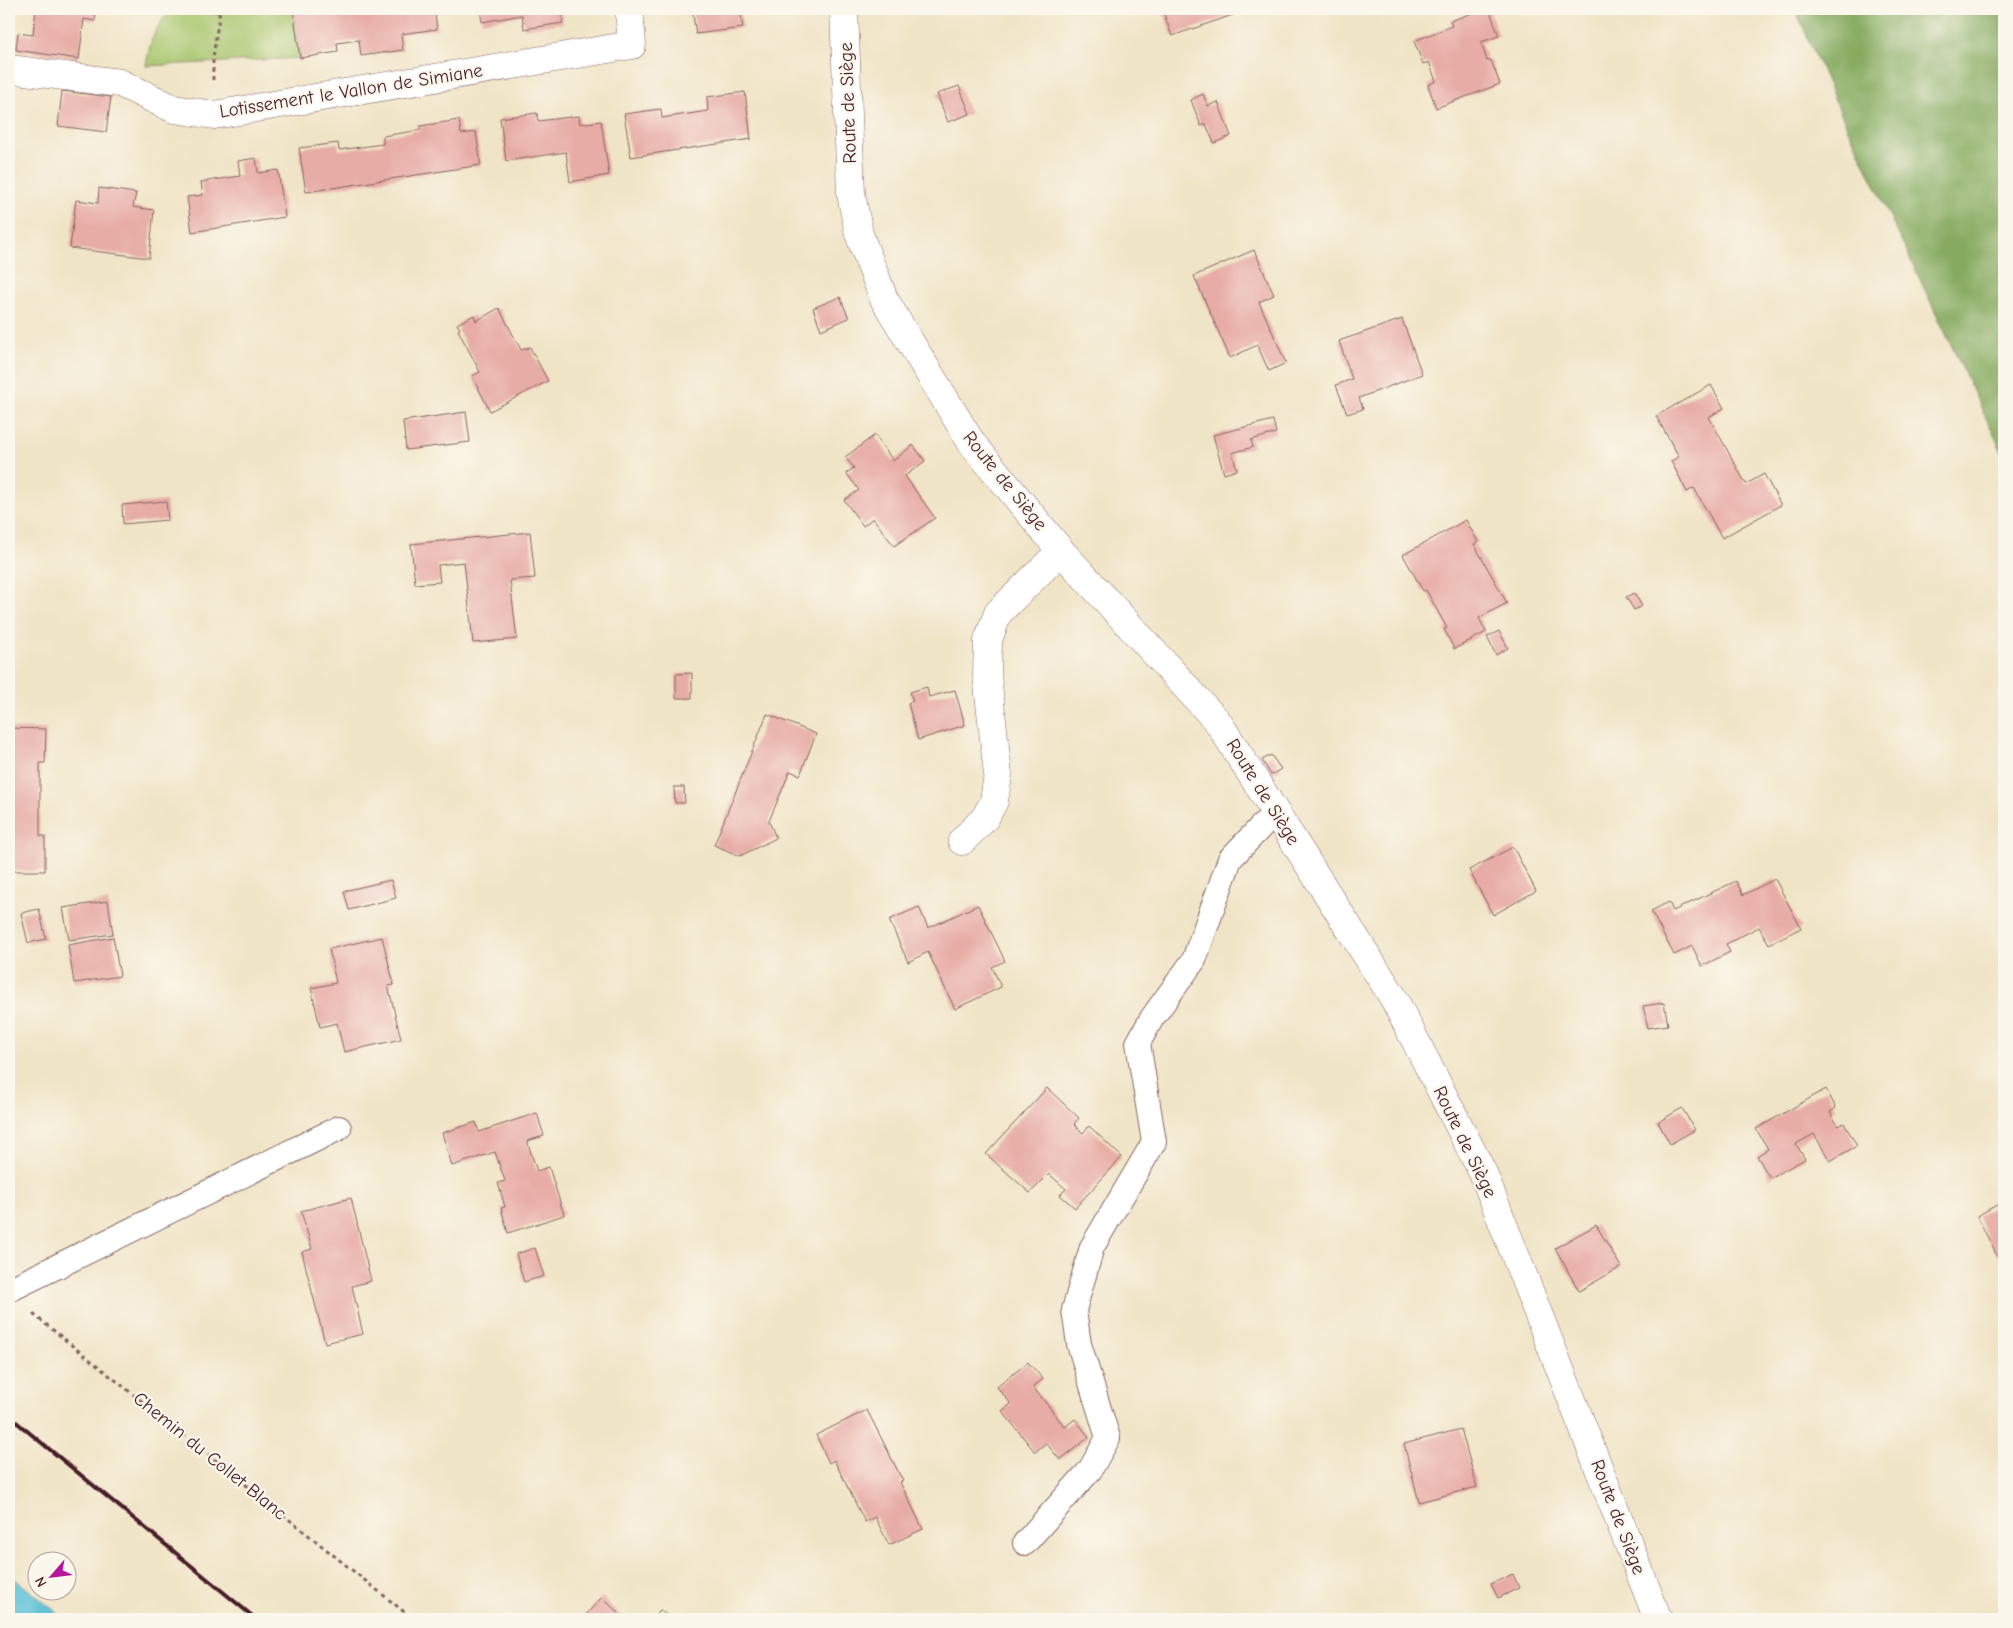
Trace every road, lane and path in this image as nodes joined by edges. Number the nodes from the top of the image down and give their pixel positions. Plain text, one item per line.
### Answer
1 (206, 9) edge
2 (629, 9) edge
3 (844, 9) edge
4 (219, 11) edge
5 (9, 69) edge
6 (214, 115) junction
7 (1061, 551) junction
8 (1276, 812) junction
9 (962, 841) dead end
10 (339, 1128) dead end
11 (10, 1288) edge
12 (1025, 1543) dead end
13 (413, 1619) edge
14 (1658, 1619) edge

1 - 4 path
2 - 6 street, Lotissement le Vallon de Simiane
3 - 7 street, Route de Siège
4 - 6 path
5 - 6 street, Lotissement le Vallon de Simiane
7 - 8 street, Route de Siège
7 - 9 street
8 - 12 lane
8 - 14 street, Route de Siège
10 - 11 lane
11 - 13 path, Chemin du Collet Blanc

